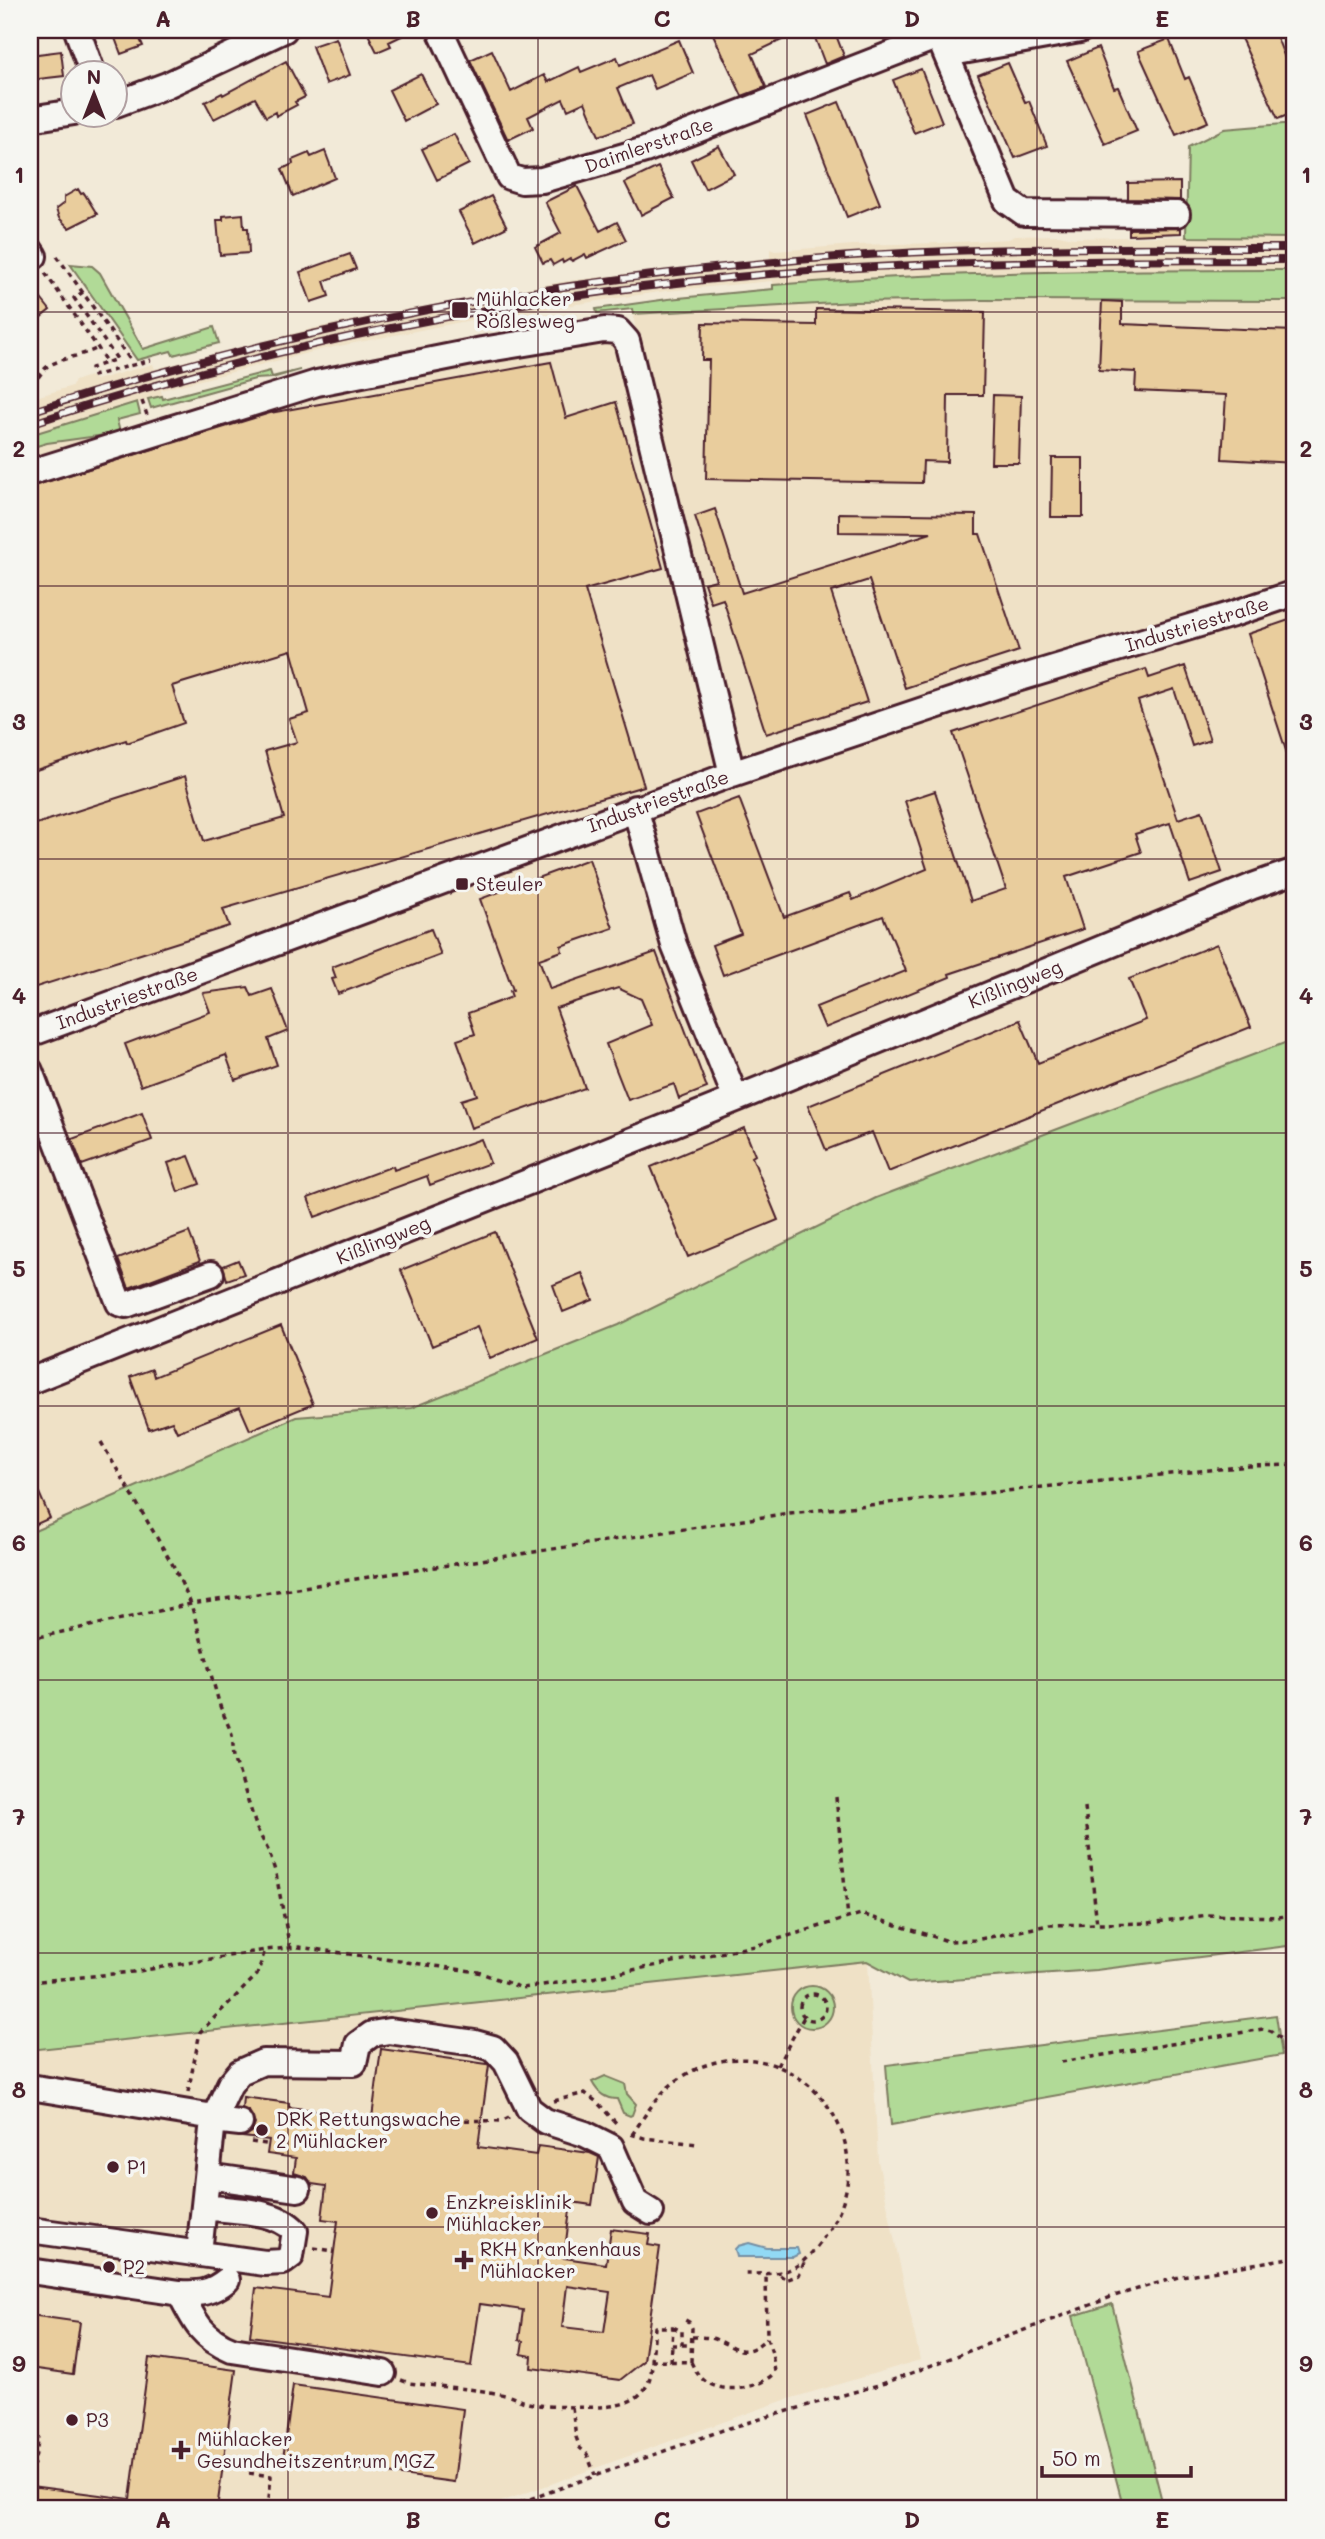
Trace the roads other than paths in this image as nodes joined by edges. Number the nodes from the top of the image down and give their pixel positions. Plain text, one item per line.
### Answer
1 (77, 30) edge
2 (284, 30) edge
3 (440, 30) edge
4 (1080, 30) edge
5 (940, 40) edge
6 (88, 60) edge
7 (130, 99) edge
8 (60, 114) edge
9 (30, 119) edge
10 (1177, 214) dead end
11 (35, 471) dead end
12 (1295, 593) edge
13 (732, 774) junction
14 (635, 808) junction
15 (1295, 871) edge
16 (30, 1034) edge
17 (30, 1071) edge
18 (736, 1099) junction
19 (211, 1274) dead end
20 (30, 1381) edge
21 (30, 2087) edge
22 (225, 2116) junction
23 (208, 2176) junction
24 (298, 2189) dead end
25 (204, 2207) junction
26 (651, 2212) dead end
27 (30, 2230) edge
28 (200, 2253) junction
29 (30, 2271) edge
30 (227, 2280) dead end
31 (180, 2293) junction
32 (383, 2373) road end

1 - 6 street
2 - 7 street
3 - 5 street, Daimlerstraße
4 - 5 street, Daimlerstraße
5 - 10 street
8 - 9 street
11 - 13 street
12 - 13 street, Industriestraße
13 - 14 street, Industriestraße
14 - 16 street, Industriestraße
14 - 18 street
15 - 18 street, Kißlingweg
17 - 19 street
18 - 20 street, Kißlingweg
21 - 22 street
22 - 23 street
22 - 26 street
23 - 24 street
23 - 25 street
25 - 28 street
25 - 28 street
27 - 28 street
29 - 31 street
30 - 31 street
31 - 32 street

